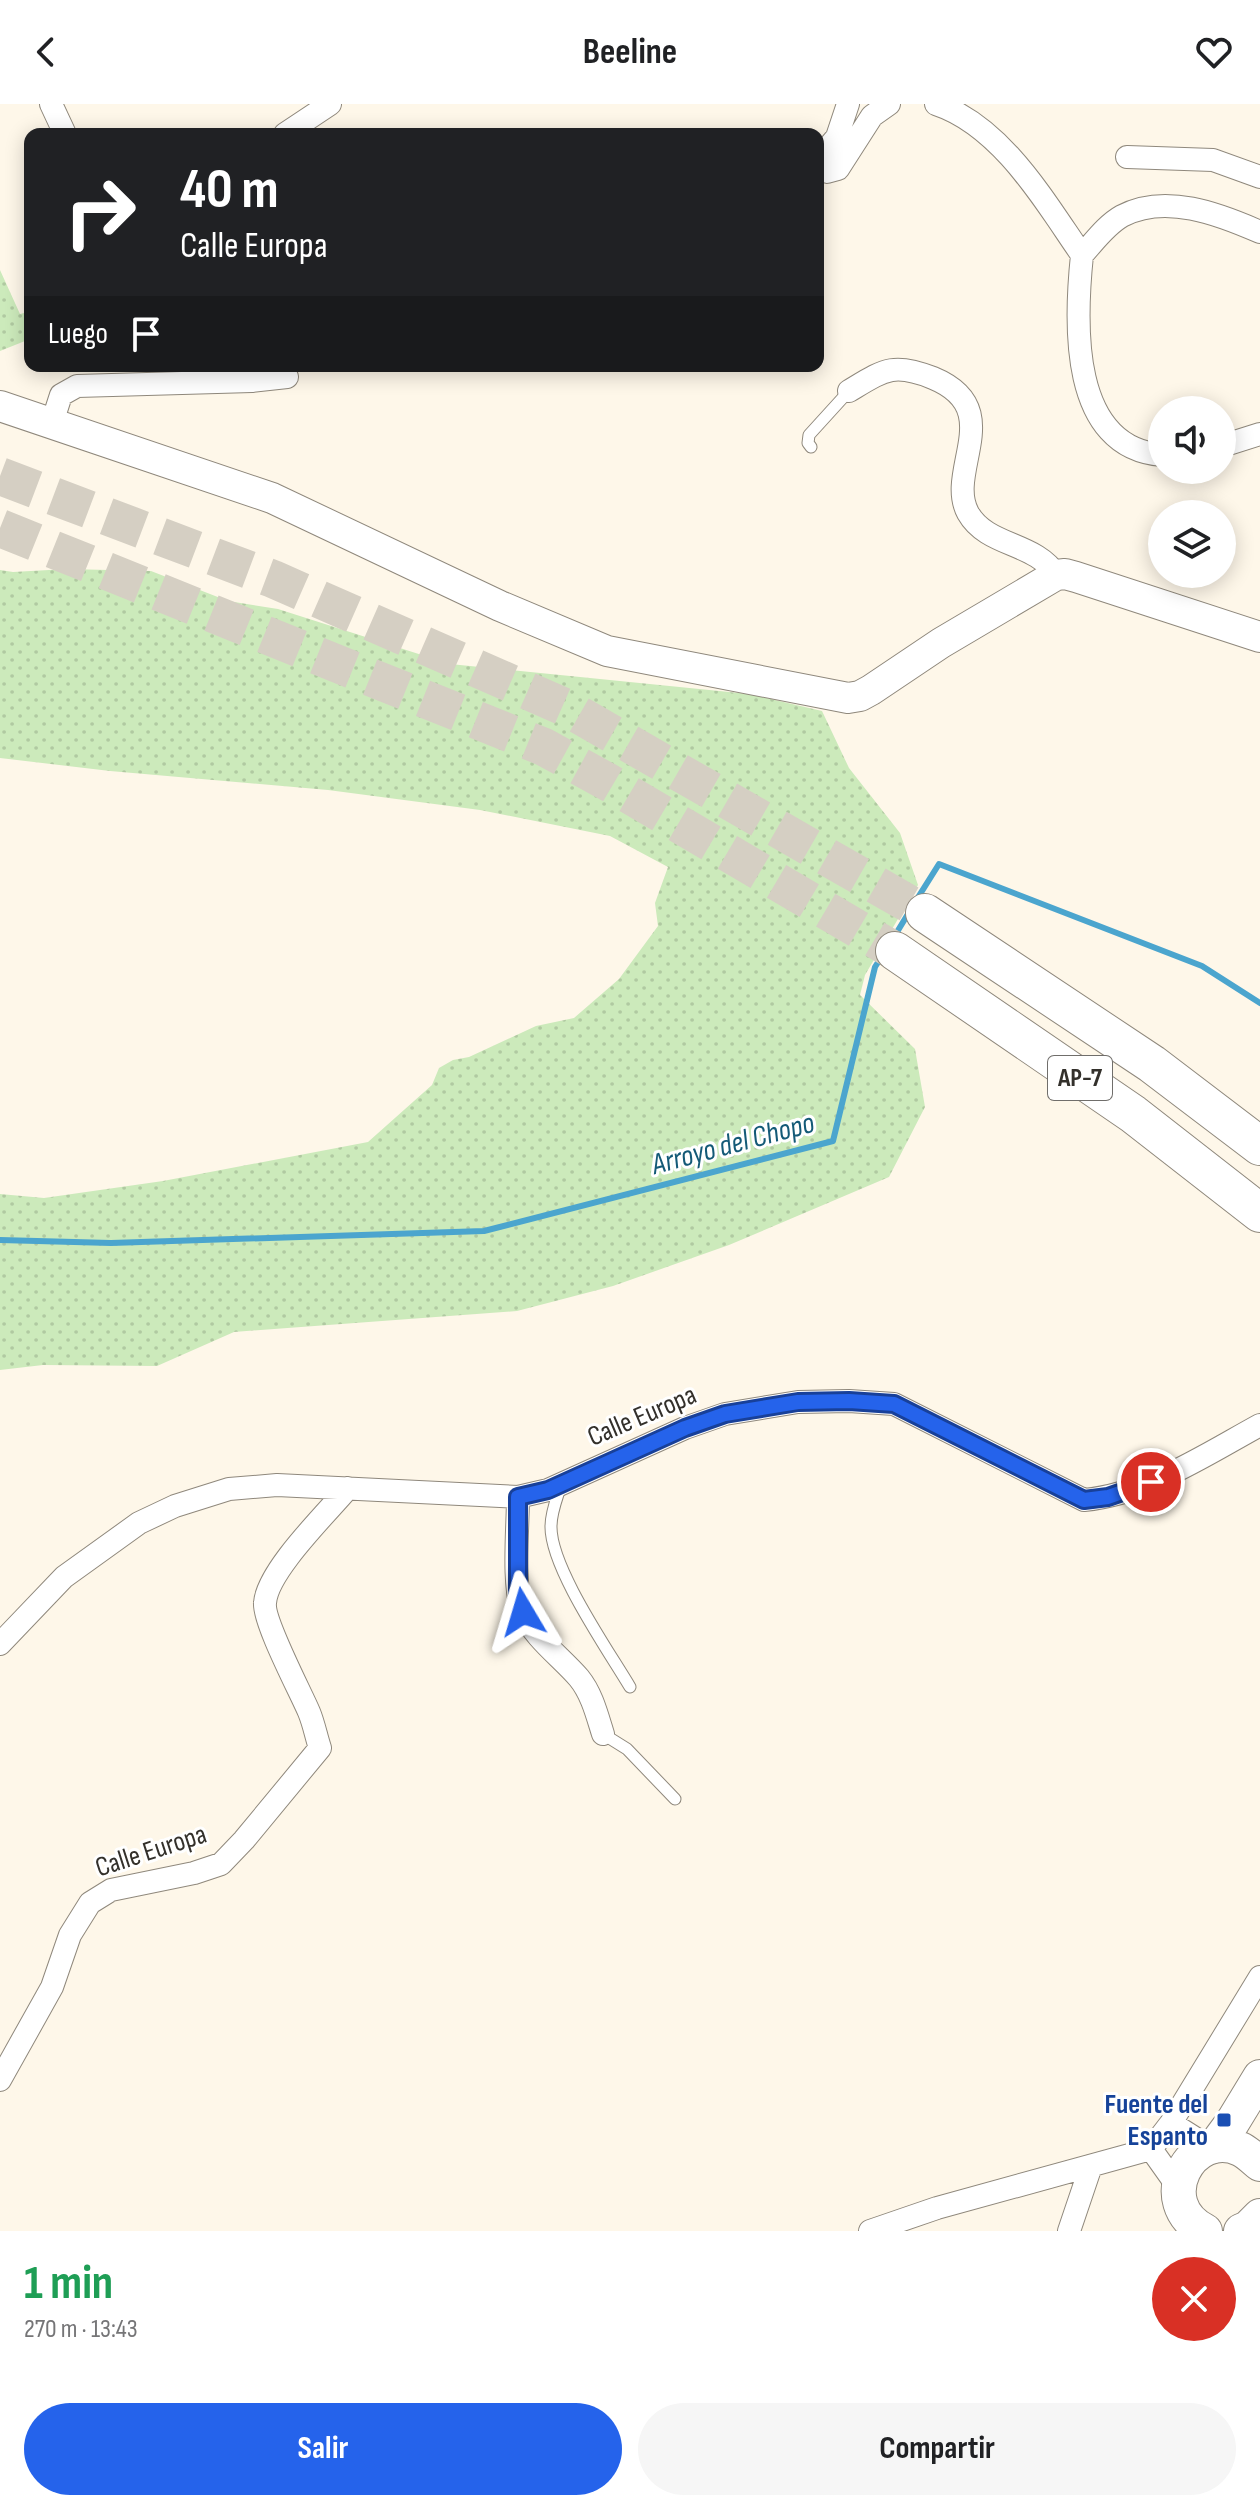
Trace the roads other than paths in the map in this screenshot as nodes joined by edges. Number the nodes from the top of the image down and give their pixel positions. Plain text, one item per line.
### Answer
1 (51, 104) edge
2 (330, 104) edge
3 (848, 104) edge
4 (889, 104) edge
5 (936, 104) edge
6 (62, 128) edge
7 (294, 128) edge
8 (824, 152) edge
9 (1127, 157) dead end
10 (824, 169) edge
11 (1260, 177) edge
12 (1260, 230) edge
13 (1082, 255) junction
14 (287, 377) dead end
15 (849, 391) joint
16 (0, 406) edge
17 (52, 423) junction
18 (1260, 434) edge
19 (1236, 442) edge
20 (811, 447) dead end
21 (1148, 452) edge
22 (1056, 575) junction
23 (1260, 637) edge
24 (925, 913) tunnel mouth
25 (895, 951) tunnel mouth
26 (1260, 1146) edge
27 (1260, 1213) edge
28 (1260, 1425) edge
29 (562, 1484) junction
30 (348, 1488) junction
31 (518, 1497) junction
32 (0, 1644) edge
33 (630, 1687) dead end
34 (603, 1734) joint
35 (675, 1799) dead end
36 (1260, 1977) edge
37 (1260, 2077) edge
38 (0, 2080) edge
39 (1171, 2123) junction
40 (1212, 2147) junction
41 (1151, 2149) junction
42 (1260, 2164) edge
43 (1091, 2166) junction
44 (1188, 2215) edge
45 (870, 2231) edge
46 (1069, 2231) edge

1 - 6 street
2 - 7 street
3 - 8 street
4 - 10 street
5 - 13 street
9 - 11 street
12 - 13 street
13 - 21 street
14 - 17 street
15 - 20 lane
15 - 22 street
16 - 17 street
17 - 22 street
18 - 19 street
22 - 23 street
24 - 26 highway, AP-7
25 - 27 highway, AP-7
28 - 29 street, Calle Europa
29 - 31 street, Calle Europa
29 - 33 lane
30 - 31 street, Calle Europa
30 - 32 street, Calle Europa
30 - 38 street, Calle Europa
31 - 34 street
34 - 35 lane
36 - 39 street
37 - 40 main road
39 - 40 street
39 - 41 street
40 - 42 main road
40 - 44 main road
41 - 43 street
41 - 44 street
43 - 45 street
43 - 46 street

